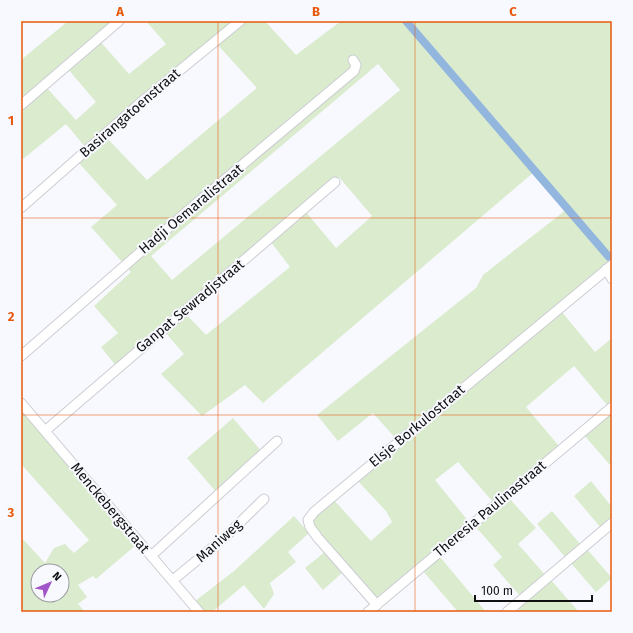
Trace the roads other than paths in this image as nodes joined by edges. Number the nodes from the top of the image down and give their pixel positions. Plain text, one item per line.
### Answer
1 (119, 21) edge
2 (240, 21) edge
3 (353, 60) dead end
4 (21, 105) edge
5 (335, 182) dead end
6 (21, 208) edge
7 (609, 267) edge
8 (612, 279) edge
9 (21, 356) edge
10 (21, 403) edge
11 (612, 407) edge
12 (45, 431) junction
13 (277, 441) dead end
14 (264, 499) dead end
15 (612, 523) edge
16 (151, 556) junction
17 (173, 580) junction
18 (377, 605) junction
19 (199, 612) edge
20 (368, 612) edge
21 (507, 612) edge

1 - 4 street
2 - 6 street, Basirangatoenstraat
3 - 9 street, Hadji Oemaralistraat
5 - 12 street, Ganpat Sewradjstraat
7 - 8 street
7 - 18 street, Elsje Borkulostraat
10 - 12 street, Menckebergstraat
11 - 18 street, Theresia Paulinastraat
12 - 16 street, Menckebergstraat
13 - 16 street
14 - 17 street, Maniweg
15 - 21 street
16 - 17 street, Menckebergstraat
17 - 19 street, Menckebergstraat
18 - 20 street, Theresia Paulinastraat

